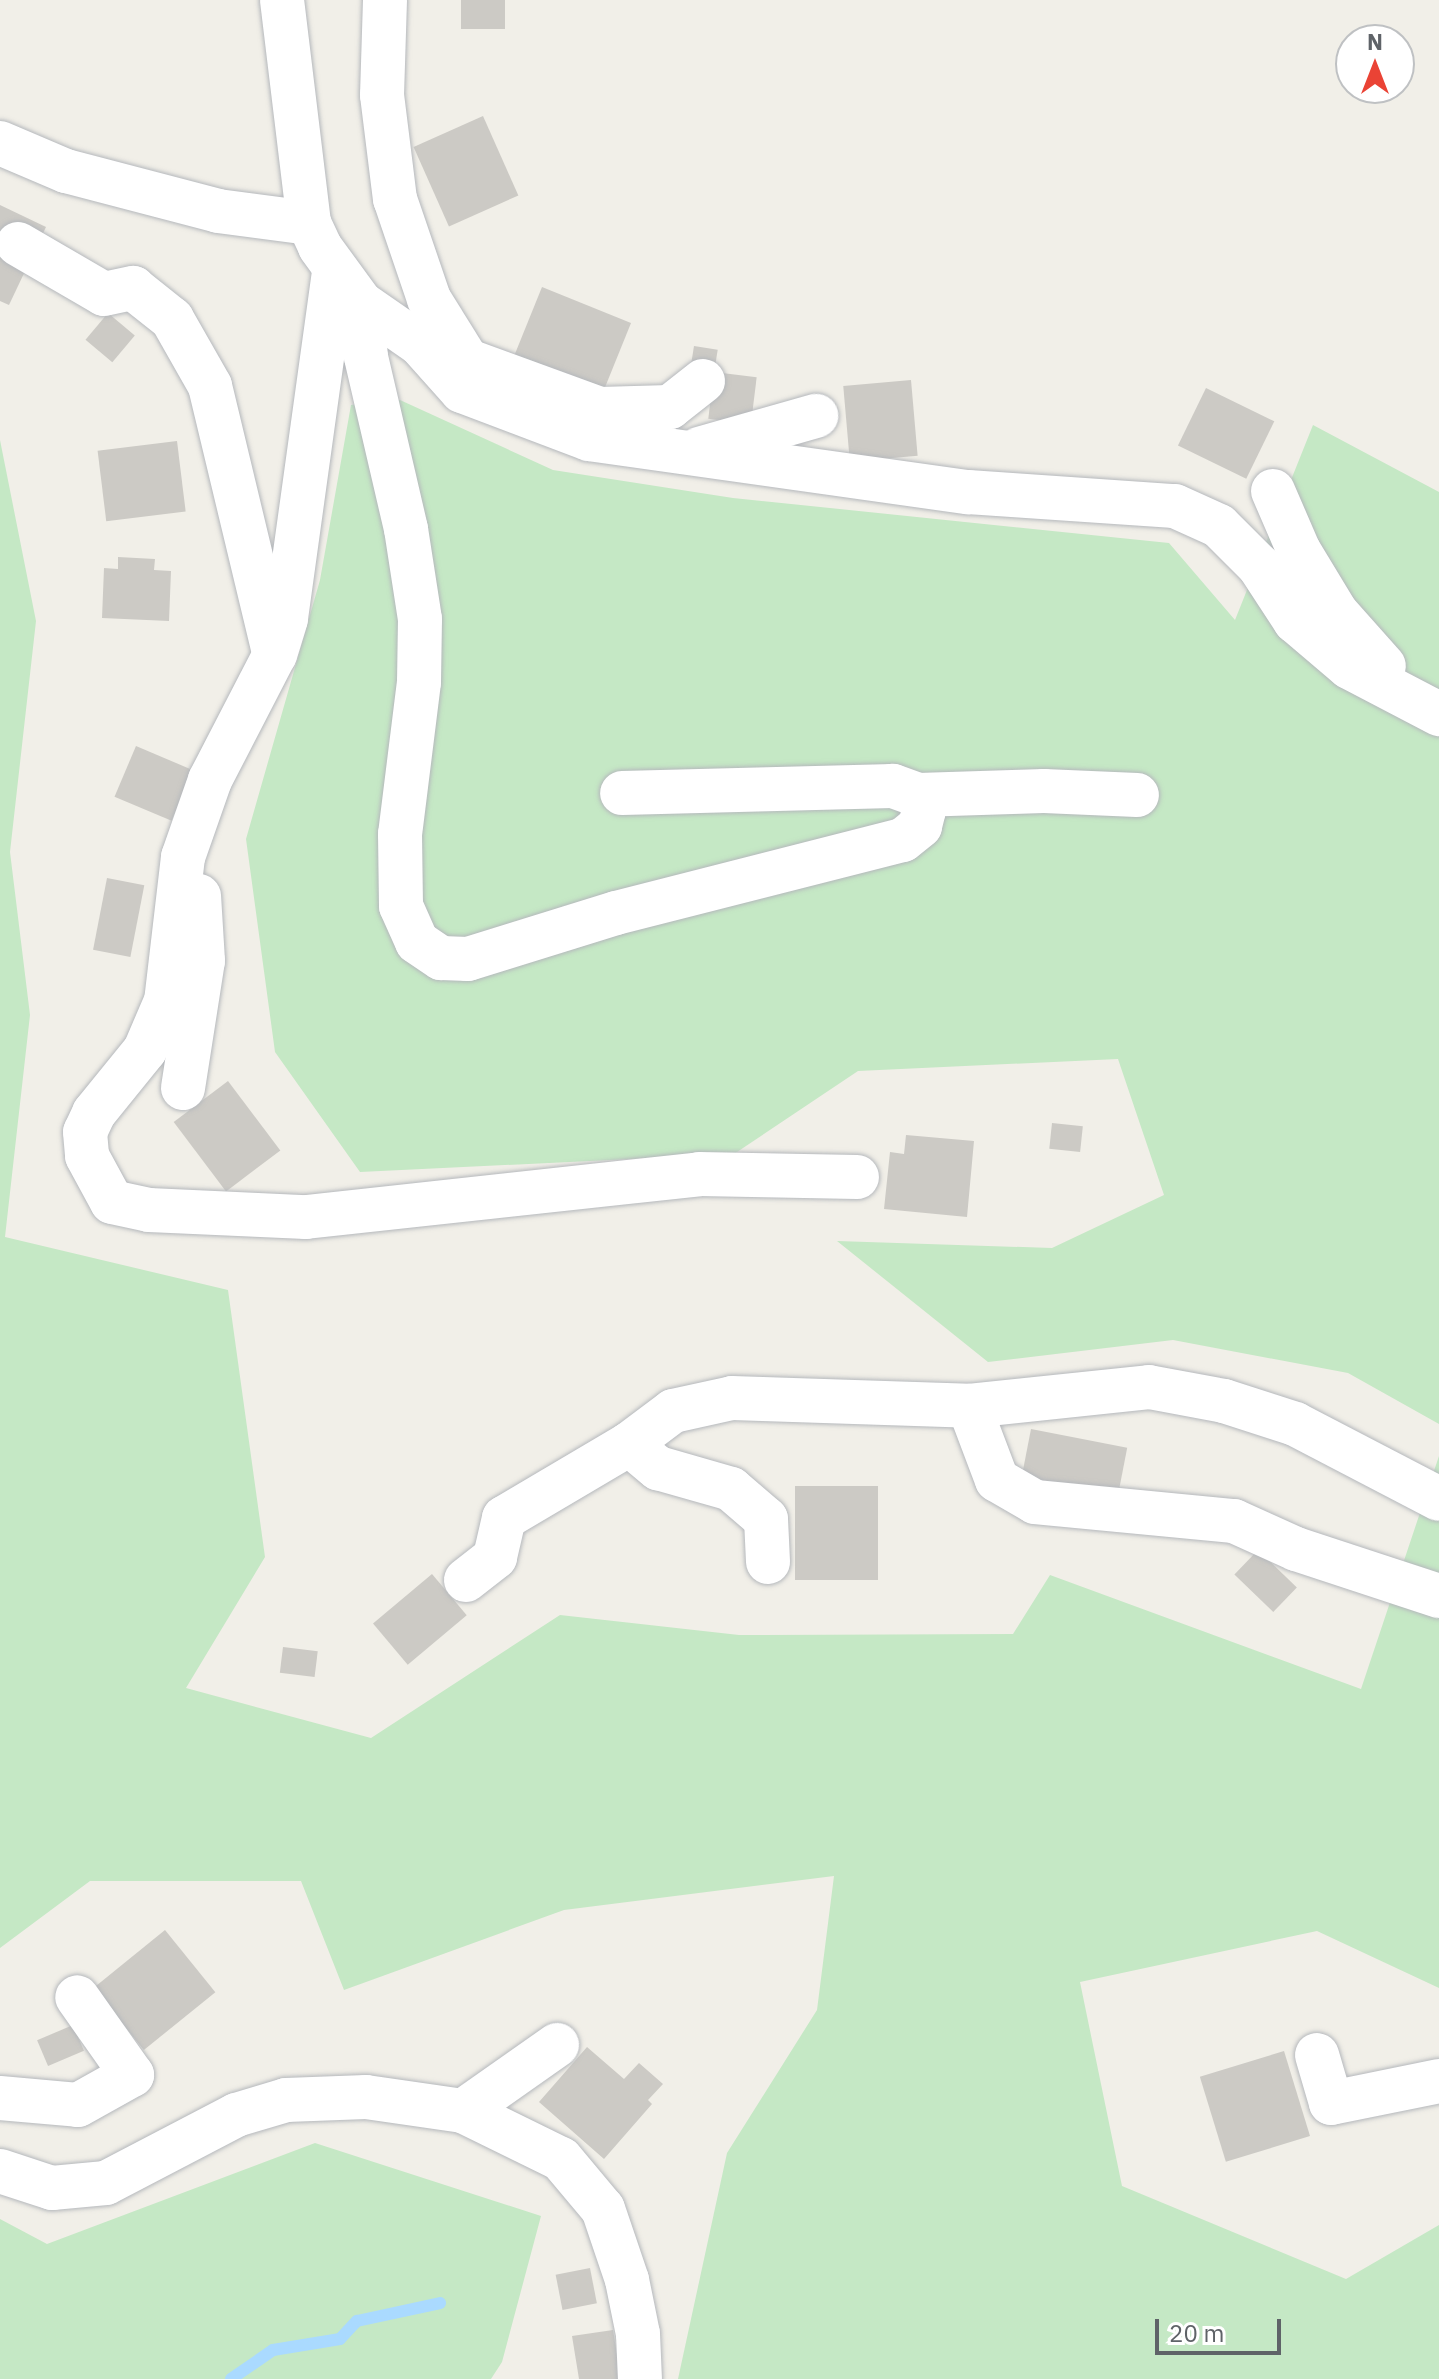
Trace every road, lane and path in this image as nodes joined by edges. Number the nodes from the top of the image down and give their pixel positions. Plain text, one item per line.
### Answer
1 (282, 0) edge
2 (385, 0) edge
3 (0, 143) edge
4 (309, 223) junction
5 (18, 244) dead end
6 (348, 287) junction
7 (420, 344) junction
8 (467, 360) junction
9 (703, 381) dead end
10 (816, 416) dead end
11 (688, 452) junction
12 (1273, 491) dead end
13 (275, 654) junction
14 (1439, 707) edge
15 (1439, 714) edge
16 (210, 780) junction
17 (622, 793) dead end
18 (918, 795) junction
19 (1137, 795) dead end
20 (183, 1088) dead end
21 (857, 1177) dead end
22 (969, 1406) junction
23 (629, 1444) junction
24 (1439, 1499) edge
25 (768, 1562) dead end
26 (466, 1580) dead end
27 (1439, 1596) edge
28 (77, 1997) dead end
29 (557, 2045) dead end
30 (1317, 2055) dead end
31 (1439, 2081) edge
32 (0, 2098) edge
33 (463, 2111) junction
34 (0, 2171) edge
35 (640, 2379) edge

1 - 4 street
2 - 8 street
3 - 4 street
4 - 6 street
5 - 13 street
6 - 7 street
6 - 13 street
6 - 18 street
7 - 8 street
7 - 11 street
8 - 9 street
10 - 11 street
11 - 15 street
12 - 14 street
13 - 16 street
16 - 20 street
16 - 21 street
17 - 18 street
18 - 19 street
22 - 23 street
22 - 24 street
22 - 27 street
23 - 25 street
23 - 26 street
28 - 32 street
29 - 33 street
30 - 31 street
33 - 34 street
33 - 35 street

